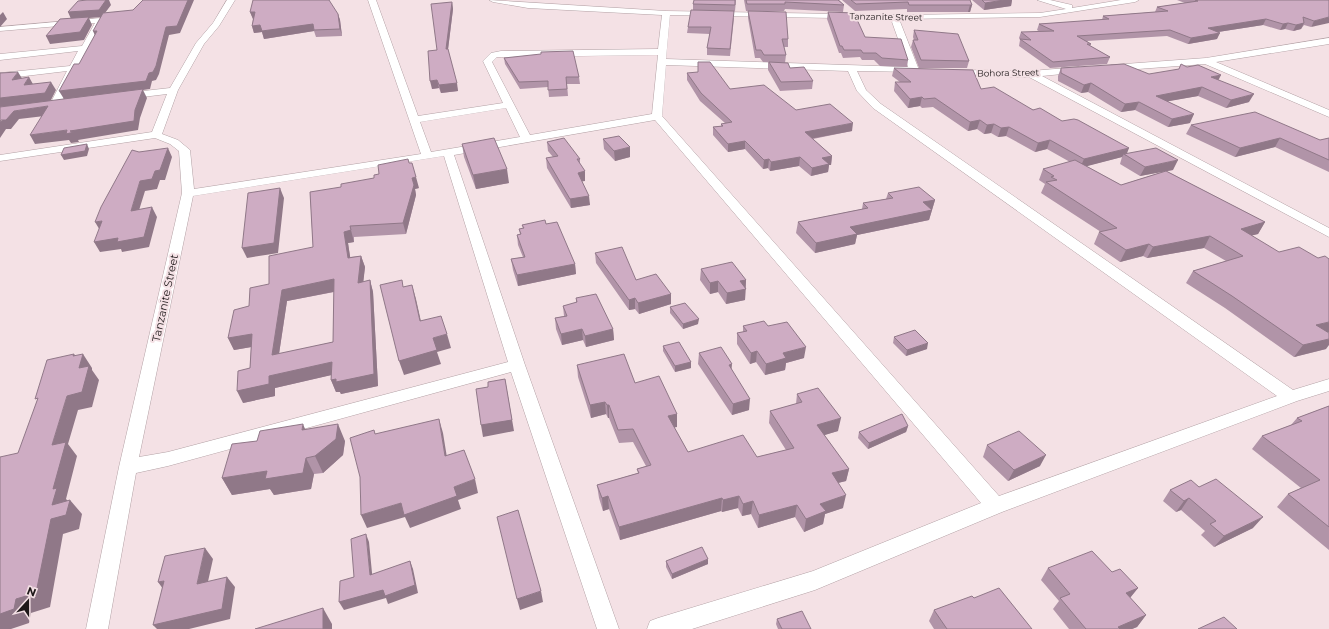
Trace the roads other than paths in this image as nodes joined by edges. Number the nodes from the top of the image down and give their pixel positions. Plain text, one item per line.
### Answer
1 (231, 0) edge
2 (372, 0) edge
3 (493, 0) edge
4 (567, 0) edge
5 (1041, 0) edge
6 (1135, 0) edge
7 (550, 7) junction
8 (846, 8) dead end
9 (1085, 8) junction
10 (666, 13) junction
11 (855, 16) junction
12 (894, 17) junction
13 (0, 29) edge
14 (1329, 41) edge
15 (85, 48) junction
16 (0, 57) edge
17 (661, 57) junction
18 (1206, 61) junction
19 (73, 68) junction
20 (851, 68) junction
21 (1102, 69) edge
22 (1086, 70) edge
23 (944, 72) edge
24 (1031, 74) junction
25 (0, 76) edge
26 (172, 90) junction
27 (117, 97) edge
28 (70, 104) edge
29 (509, 105) junction
30 (1329, 114) edge
31 (657, 116) junction
32 (414, 120) junction
33 (156, 136) junction
34 (527, 139) junction
35 (448, 152) junction
36 (427, 156) junction
37 (0, 158) edge
38 (188, 194) junction
39 (1329, 232) edge
40 (517, 365) junction
41 (1329, 385) edge
42 (1291, 397) junction
43 (128, 467) junction
44 (995, 506) junction
45 (98, 629) edge
46 (608, 629) edge
47 (658, 629) edge

1 - 26 street
2 - 32 street
3 - 7 street, Tanzanite Street
4 - 7 street
5 - 9 street
6 - 9 street, Tanzanite Street
7 - 10 street, Tanzanite Street
8 - 11 street
9 - 12 street, Tanzanite Street
10 - 11 street, Tanzanite Street
10 - 17 street
11 - 12 street, Tanzanite Street
12 - 20 street
13 - 15 street
14 - 18 street
15 - 16 street
15 - 19 street
17 - 20 street
17 - 29 street
17 - 31 street
18 - 21 street
18 - 30 street
19 - 25 street
19 - 28 street
20 - 42 street
22 - 24 street, Bohora Street
23 - 24 street, Bohora Street
24 - 39 street
26 - 27 street
26 - 33 street
29 - 32 street
29 - 34 street
31 - 34 street
31 - 44 street
32 - 36 street
33 - 37 street
33 - 38 street, Tanzanite Street
34 - 35 street
35 - 36 street
35 - 40 street
36 - 38 street
38 - 43 street, Tanzanite Street
40 - 43 street
40 - 46 street
41 - 42 street
42 - 44 street
43 - 45 street, Tanzanite Street
44 - 47 street

